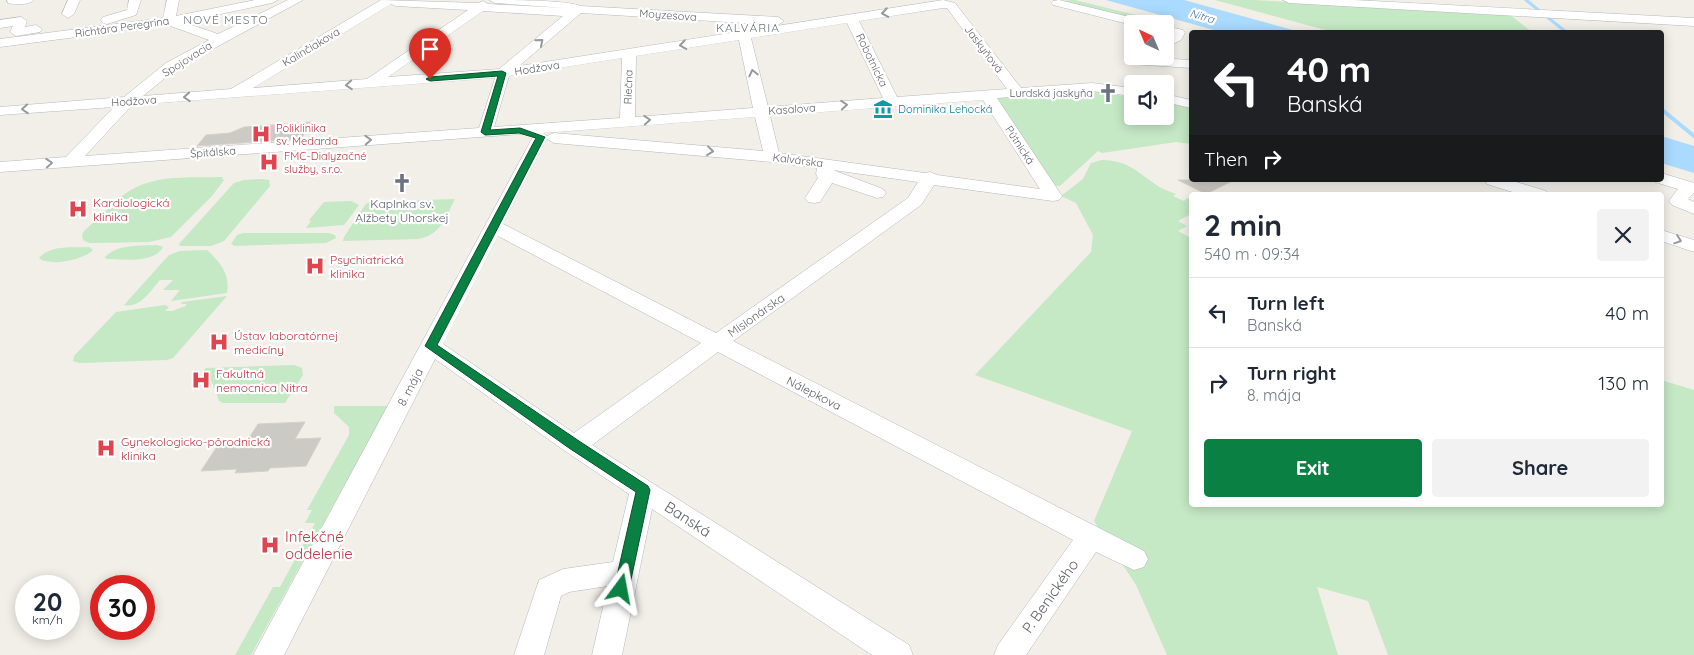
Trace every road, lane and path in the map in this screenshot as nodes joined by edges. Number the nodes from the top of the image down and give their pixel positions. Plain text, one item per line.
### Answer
1 (28, 0) edge
2 (74, 0) edge
3 (135, 0) edge
4 (173, 0) edge
5 (272, 0) edge
6 (298, 0) edge
7 (389, 0) edge
8 (395, 0) edge
9 (495, 0) edge
10 (589, 0) edge
11 (1289, 0) edge
12 (7, 1) edge
13 (241, 3) edge
14 (1057, 3) dead end
15 (484, 4) edge
16 (951, 5) joint
17 (739, 6) dead end
18 (578, 9) junction
19 (0, 10) edge
20 (851, 18) junction
21 (728, 19) junction
22 (169, 20) junction
23 (1124, 20) edge
24 (1694, 22) edge
25 (818, 23) junction
26 (0, 24) edge
27 (68, 24) junction
28 (103, 29) junction
29 (1174, 32) edge
30 (744, 35) junction
31 (1174, 39) edge
32 (219, 40) junction
33 (713, 40) junction
34 (0, 43) edge
35 (629, 54) junction
36 (1174, 62) edge
37 (1189, 64) edge
38 (1134, 65) edge
39 (502, 73) junction
40 (370, 84) junction
41 (1106, 88) junction
42 (1124, 91) edge
43 (1017, 93) junction
44 (233, 94) junction
45 (987, 95) junction
46 (1174, 100) edge
47 (128, 101) junction
48 (892, 102) junction
49 (1189, 104) edge
50 (0, 111) edge
51 (762, 112) junction
52 (627, 121) junction
53 (485, 132) junction
54 (530, 134) junction
55 (772, 157) junction
56 (70, 162) junction
57 (0, 167) edge
58 (827, 170) junction
59 (930, 177) junction
60 (1664, 179) edge
61 (1499, 182) edge
62 (1691, 187) edge
63 (1531, 192) edge
64 (878, 193) dead end
65 (1054, 196) joint
66 (814, 198) dead end
67 (1694, 209) edge
68 (495, 227) junction
69 (1664, 236) edge
70 (1694, 246) edge
71 (717, 343) junction
72 (431, 346) junction
73 (574, 445) junction
74 (643, 490) junction
75 (1091, 537) junction
76 (1134, 558) dead end
77 (625, 572) junction
78 (268, 655) edge
79 (529, 655) edge
80 (606, 655) edge
81 (898, 655) edge
82 (1009, 655) edge

1 - 12 street
2 - 27 street
3 - 28 street
4 - 22 street
5 - 13 street, Richtára Peregrina
6 - 32 street, Spojovacia
7 - 44 street, Kalinčiakova
8 - 15 street, Moyzesova
9 - 18 street, Moyzesova
10 - 18 street
11 - 24 street
12 - 19 street
13 - 22 street, Richtára Peregrina
14 - 23 street
15 - 18 street, Moyzesova
15 - 40 street
16 -> 20 street, Hodžova
16 - 43 street, Jaskyňová
17 - 21 street
18 - 21 street, Moyzesova
39 -> 18 street
20 - 25 street, Hodžova
20 - 48 street, Robotnícka
21 - 25 street, Moyzesova
21 - 33 street
22 - 28 street, Richtára Peregrina
22 - 32 street
25 - 30 street, Hodžova
26 - 27 street
27 - 28 street, Richtára Peregrina
27 - 34 street, Richtára Peregrina
29 - 31 street
30 - 33 street, Hodžova
51 -> 30 street
32 - 47 street, Spojovacia
33 -> 35 street, Hodžova
35 - 39 street, Hodžova
35 - 52 street, Riečna
36 - 37 street
38 - 41 street
39 - 40 street, Hodžova
39 - 53 street
40 -> 44 street, Hodžova
41 - 42 street, Kasalova
41 - 43 street, Kasalova
43 - 45 street, Kasalova
44 -> 47 street, Hodžova
45 - 48 street, Kasalova
45 - 65 street, Pútnická
46 - 49 street
47 -> 50 street, Hodžova
47 - 56 street, Spojovacia
51 -> 48 street, Kasalova
52 -> 51 street, Kasalova
51 - 55 street
52 - 54 street, Kasalova
53 - 54 street, Kasalova
56 -> 53 street, Špitálska
54 -> 55 street, Kalvárska
54 - 68 street, 8. mája
55 - 58 street, Kalvárska
57 -> 56 street, Špitálska
58 - 59 street, Kalvárska
58 - 64 street
58 - 66 street
59 - 65 street, Kalvárska
59 - 71 street, Misionárska
60 - 62 street
61 - 63 street
62 - 67 street
68 - 71 street, Nálepkova
68 - 72 street, 8. mája
69 -> 70 street
71 - 73 street, Misionárska
71 - 75 street, Nálepkova
72 - 73 street, Banská
72 - 78 street, 8. mája
73 - 74 street, Banská
74 - 77 street
74 - 81 street, Banská
75 - 76 street, Nálepkova
75 - 82 street, P. Benického
77 - 79 street
77 - 80 street

